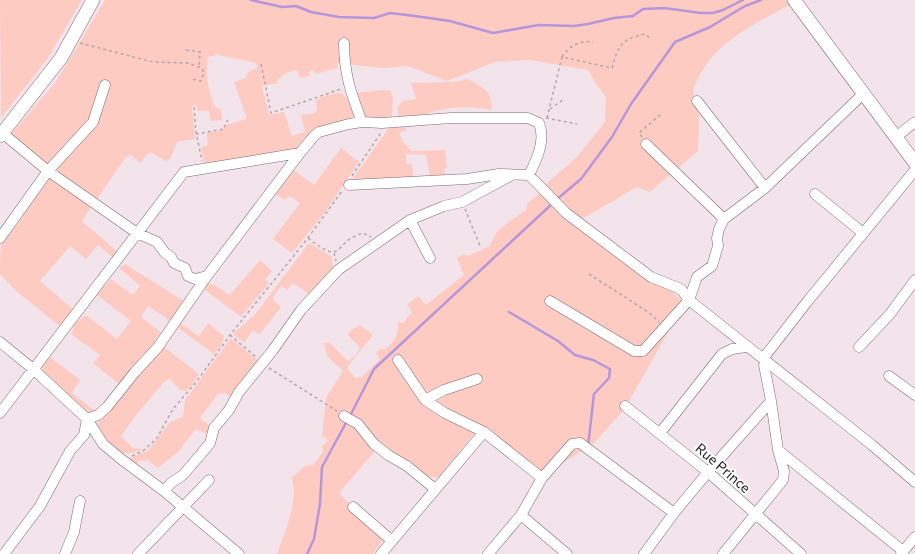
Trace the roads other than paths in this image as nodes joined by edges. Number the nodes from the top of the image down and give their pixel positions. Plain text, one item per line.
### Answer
1 (93, 0) edge
2 (797, 1) edge
3 (344, 43) dead end
4 (105, 85) dead end
5 (863, 94) junction
6 (697, 100) dead end
7 (362, 122) junction
8 (915, 122) edge
9 (0, 133) edge
10 (896, 137) junction
11 (646, 144) road end
12 (300, 153) junction
13 (915, 163) edge
14 (915, 170) edge
15 (48, 171) junction
16 (512, 174) junction
17 (529, 175) junction
18 (347, 185) road end
19 (765, 188) junction
20 (815, 194) dead end
21 (724, 219) junction
22 (410, 220) junction
23 (137, 233) junction
24 (863, 233) junction
25 (0, 238) edge
26 (430, 258) dead end
27 (207, 276) junction
28 (915, 280) edge
29 (688, 300) junction
30 (550, 301) dead end
31 (0, 342) edge
32 (746, 347) junction
33 (859, 347) dead end
34 (398, 360) dead end
35 (764, 360) junction
36 (33, 369) junction
37 (889, 376) dead end
38 (477, 379) dead end
39 (915, 395) edge
40 (425, 400) junction
41 (771, 401) junction
42 (625, 406) dead end
43 (0, 413) edge
44 (344, 416) road end
45 (87, 419) junction
46 (484, 432) junction
47 (660, 433) junction
48 (778, 450) junction
49 (708, 472) junction
50 (542, 478) junction
51 (209, 480) dead end
52 (915, 482) edge
53 (435, 489) junction
54 (164, 491) junction
55 (80, 501) dead end
56 (182, 507) junction
57 (353, 507) dead end
58 (674, 513) junction
59 (521, 515) junction
60 (756, 516) junction
61 (915, 537) edge
62 (392, 541) junction
63 (902, 553) edge
64 (4, 554) edge
65 (65, 554) edge
66 (138, 554) edge
67 (239, 554) edge
68 (381, 554) edge
69 (488, 554) edge
70 (567, 554) edge
71 (644, 554) edge
72 (723, 554) edge
73 (801, 554) edge

1 - 9 main road
2 - 5 main road
3 - 7 street
4 - 15 street
5 - 10 main road
5 - 19 street
6 - 19 street
7 - 12 street
7 - 17 street
8 - 10 street
9 - 15 street
10 - 13 main road
11 - 21 street
12 - 23 street
12 - 27 street
14 - 24 street
15 - 23 street
15 - 25 street
16 - 17 street
16 - 18 street
16 - 22 street
17 - 29 street
19 - 21 street
20 - 24 street
21 - 29 street
22 - 26 street
22 - 54 street
23 - 27 street
23 - 36 street
24 - 35 street
27 - 45 street
28 - 33 street
29 - 30 street
29 - 32 street
31 - 36 street
32 - 35 street
32 - 47 street
34 - 40 street
35 - 41 street
35 - 52 street
36 - 43 street
36 - 45 street
37 - 39 street
38 - 40 street
40 - 46 street
41 - 48 street
41 - 49 street
42 - 47 street, Rue Prince
44 - 53 street
45 - 54 street
45 - 64 street
46 - 50 street
46 - 53 street
47 - 49 street, Rue Prince
48 - 60 street
48 - 63 street
49 - 58 street
49 - 60 street, Rue Prince
50 - 58 street
50 - 59 street
51 - 56 street
53 - 62 street
54 - 56 street
55 - 65 street
56 - 66 street
56 - 67 street
57 - 62 street
58 - 71 street
59 - 69 street
59 - 70 street
60 - 72 street
60 - 73 street, Rue Prince
61 - 63 street
62 - 68 street

